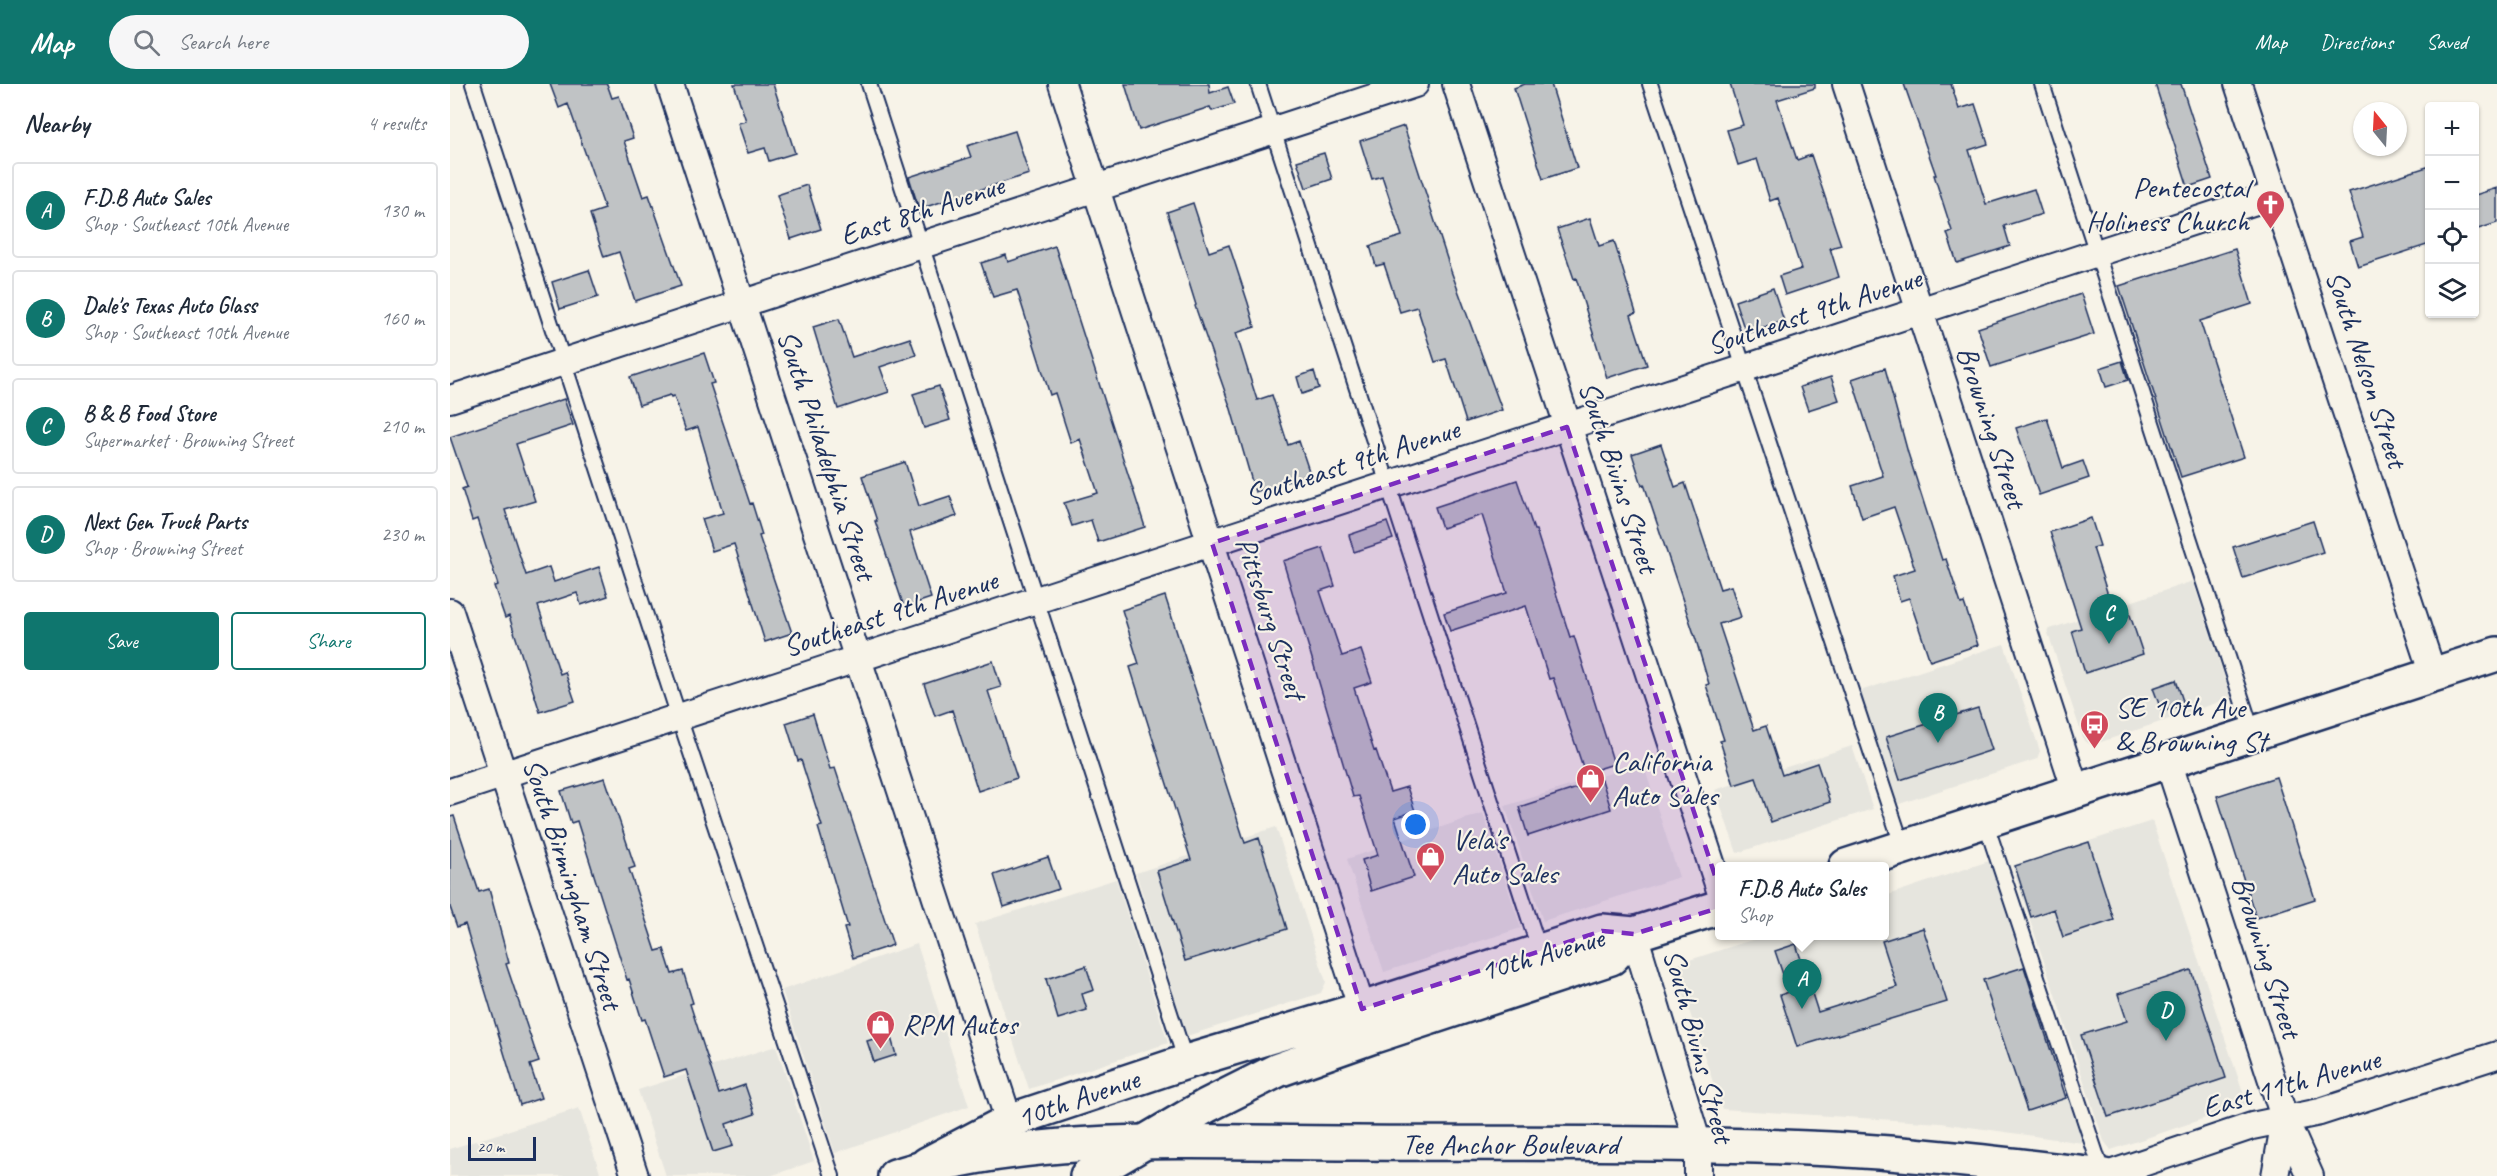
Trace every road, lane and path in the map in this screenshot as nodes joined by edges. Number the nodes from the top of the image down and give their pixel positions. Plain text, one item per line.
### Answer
1 (473, 84) edge
2 (670, 84) edge
3 (869, 84) edge
4 (1062, 84) edge
5 (1258, 84) edge
6 (1415, 84) edge
7 (1456, 84) edge
8 (1650, 84) edge
9 (1846, 84) edge
10 (2042, 84) edge
11 (2238, 84) edge
12 (1272, 130) junction
13 (1096, 188) junction
14 (2274, 195) junction
15 (922, 245) junction
16 (2097, 253) junction
17 (743, 304) junction
18 (1919, 312) junction
19 (565, 362) junction
20 (1744, 368) junction
21 (450, 399) edge
22 (1567, 427) junction
23 (1388, 485) junction
24 (1212, 543) junction
25 (1037, 600) junction
26 (450, 612) edge
27 (2497, 654) edge
28 (858, 659) junction
29 (2433, 675) junction
30 (679, 717) junction
31 (2253, 734) junction
32 (2168, 761) junction
33 (502, 775) junction
34 (2076, 791) junction
35 (450, 792) edge
36 (1985, 821) junction
37 (1903, 849) junction
38 (1862, 862) edge
39 (1715, 878) edge
40 (1715, 908) edge
41 (1634, 934) junction
42 (1540, 952) junction
43 (1367, 1023) junction
44 (2497, 1055) edge
45 (1186, 1062) junction
46 (2285, 1120) junction
47 (1008, 1121) junction
48 (1142, 1143) junction
49 (1698, 1160) edge
50 (906, 1172) edge
51 (635, 1176) edge
52 (832, 1176) edge
53 (1088, 1176) edge
54 (2104, 1176) edge
55 (2275, 1176) edge
56 (2310, 1176) edge

1 - 19 lane
2 - 17 street, South Philadelphia Street
3 - 15 lane
4 - 13 street, Pittsburg Street
5 - 12 lane
6 - 12 street, East 8th Avenue
7 - 22 street, South Bivins Street
8 - 20 lane
9 - 18 street, Browning Street
10 - 16 lane
11 - 14 street, South Nelson Street
12 - 13 street, East 8th Avenue
12 - 23 lane
13 - 15 street, East 8th Avenue
13 - 24 street, Pittsburg Street
14 - 16 street, Southeast 9th Avenue
14 - 29 street, South Nelson Street
15 - 17 street, East 8th Avenue
15 - 25 lane
16 - 18 street, Southeast 9th Avenue
16 - 31 lane
17 - 19 street, East 8th Avenue
17 - 28 street, South Philadelphia Street
18 - 20 street, Southeast 9th Avenue
18 - 34 street, Browning Street
19 - 21 street, East 8th Avenue
19 - 30 lane
20 - 22 street, Southeast 9th Avenue
20 - 37 lane
22 - 23 street, Southeast 9th Avenue
22 - 39 street, South Bivins Street
23 - 24 street, Southeast 9th Avenue
23 - 42 lane
24 - 25 street, Southeast 9th Avenue
24 - 43 street, Pittsburg Street
25 - 28 street, Southeast 9th Avenue
25 - 45 lane
26 - 33 street, South Birmingham Street
27 - 29 main road
28 - 30 street, Southeast 9th Avenue
28 - 47 street, South Philadelphia Street
29 - 31 main road
30 - 33 street, Southeast 9th Avenue
30 - 52 lane
31 - 32 main road
32 - 34 main road
32 - 46 street, Browning Street
33 - 35 street, Southeast 9th Avenue
33 - 51 street, South Birmingham Street
34 - 36 main road
36 - 37 main road
36 - 54 lane
37 - 38 main road
40 - 41 main road
41 - 42 main road, 10th Avenue
41 - 43 main road, 10th Avenue
41 - 49 street, South Bivins Street
42 - 43 main road, 10th Avenue
43 - 45 main road, 10th Avenue
43 - 48 main road, 10th Avenue
44 - 46 street, East 11th Avenue
45 - 47 main road, 10th Avenue
46 - 54 street, East 11th Avenue
46 - 55 street, Browning Street
46 - 56 street
47 - 50 main road, 10th Avenue
48 - 49 main road, Tee Anchor Boulevard
48 - 50 main road, Tee Anchor Boulevard
48 - 53 main road, 10th Avenue
49 - 54 main road, Tee Anchor Boulevard

